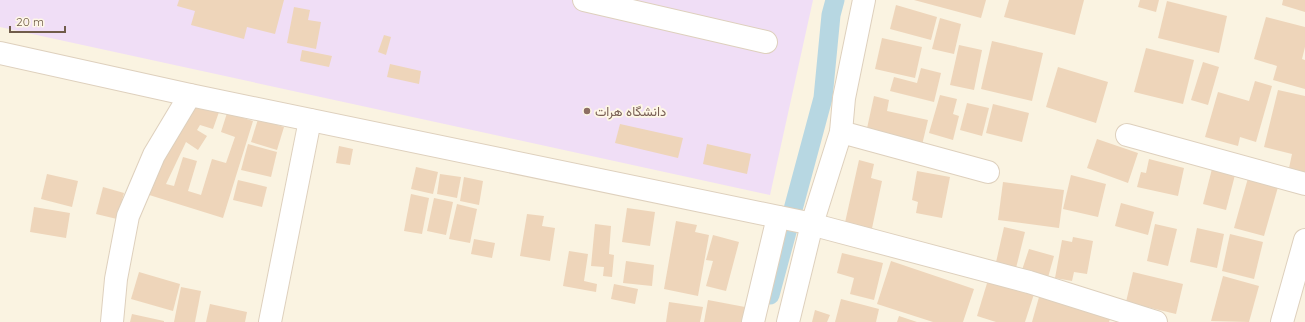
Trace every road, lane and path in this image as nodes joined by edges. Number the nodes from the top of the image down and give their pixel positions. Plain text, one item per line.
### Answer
1 (584, 0) edge
2 (864, 0) edge
3 (766, 42) dead end
4 (0, 52) edge
5 (190, 95) junction
6 (310, 120) junction
7 (841, 132) junction
8 (1127, 135) dead end
9 (988, 172) dead end
10 (1305, 184) edge
11 (778, 217) junction
12 (808, 223) junction
13 (1305, 240) edge
14 (112, 322) edge
15 (270, 322) edge
16 (753, 322) edge
17 (788, 322) edge
18 (1156, 322) edge
19 (1282, 322) edge

1 - 3 street
2 - 7 street
4 - 5 street
5 - 6 street
5 - 14 street
6 - 11 street
6 - 15 street
7 - 9 street
7 - 12 street
8 - 10 street
11 - 12 street
11 - 16 street
12 - 17 street
12 - 18 street
13 - 19 street

